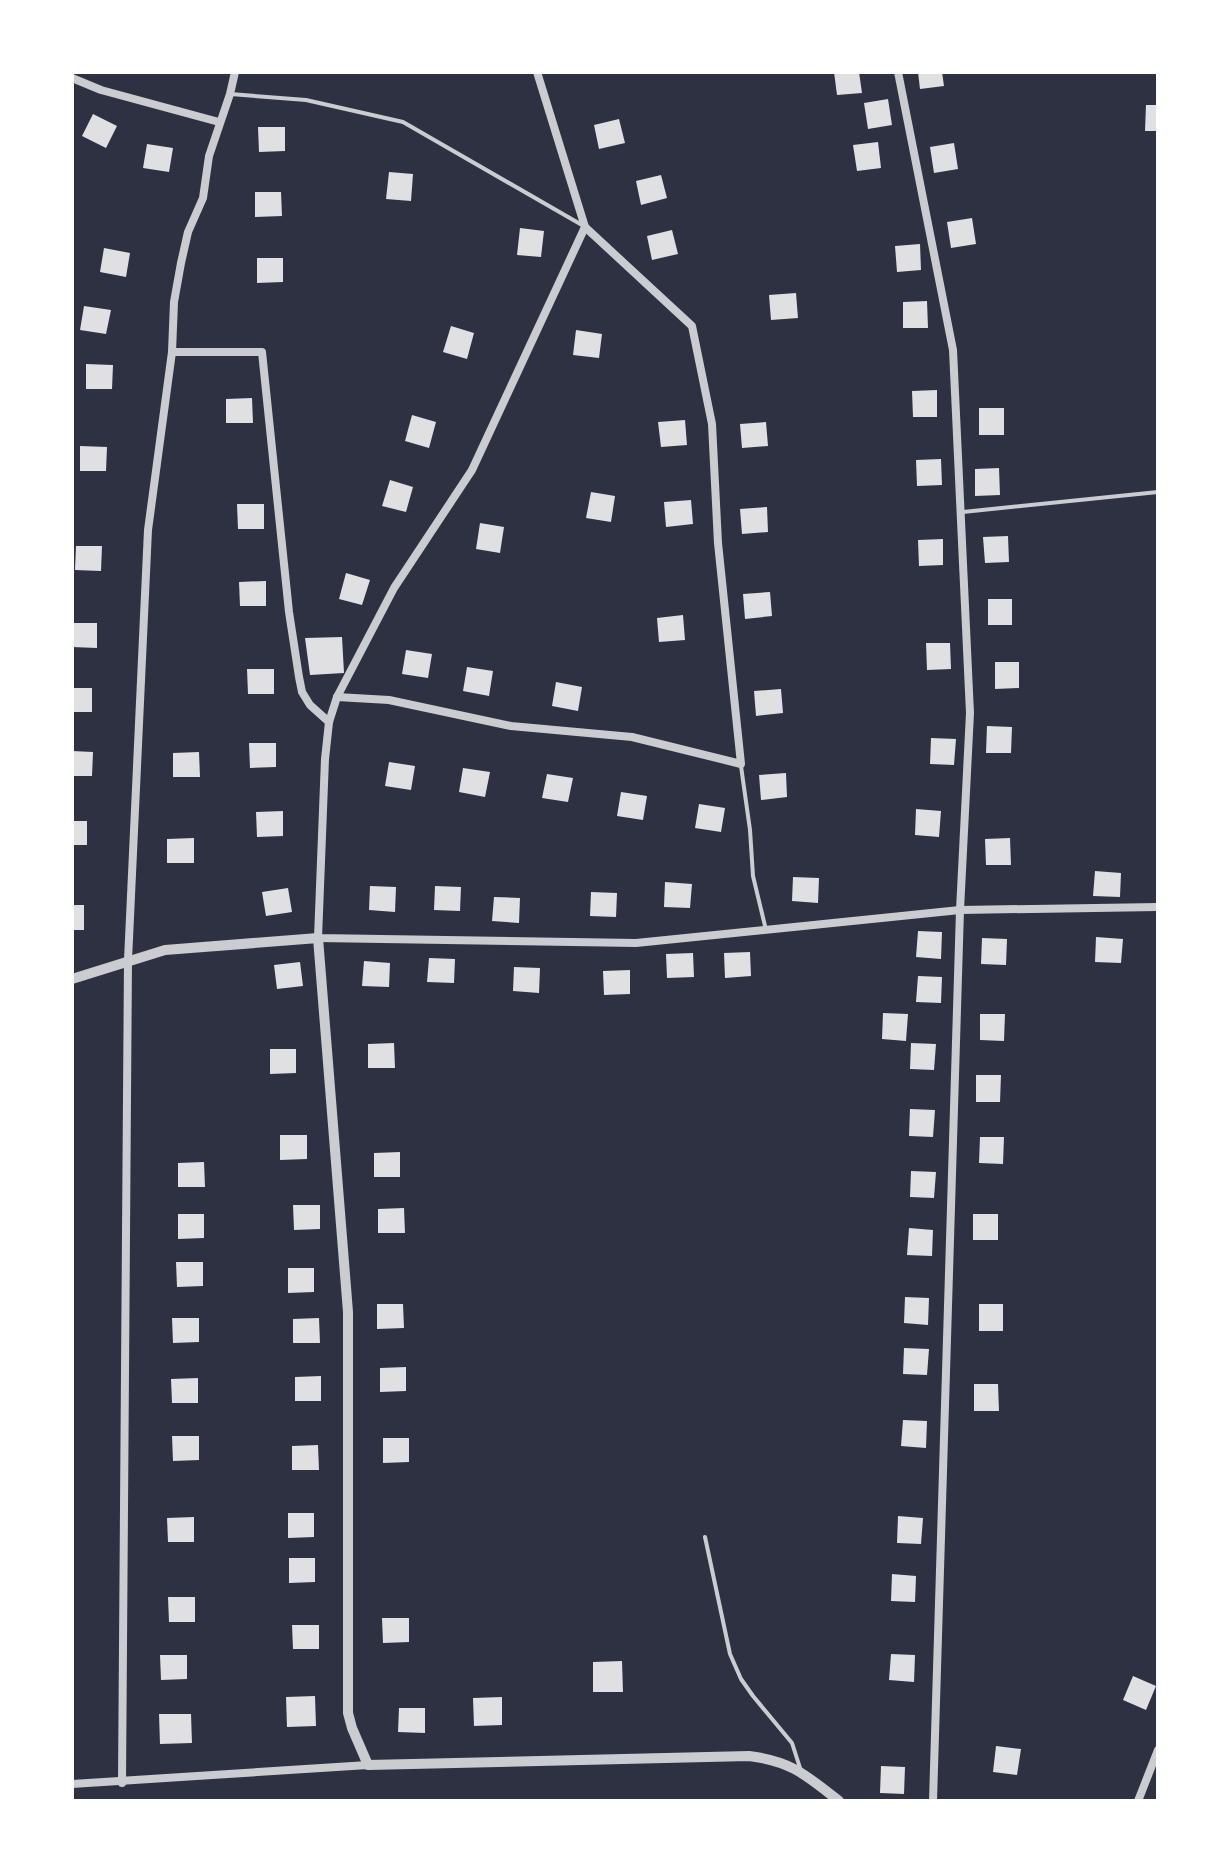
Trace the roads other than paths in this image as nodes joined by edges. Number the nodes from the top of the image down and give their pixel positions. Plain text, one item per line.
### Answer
1 (235, 72) edge
2 (537, 72) edge
3 (898, 72) edge
4 (72, 78) edge
5 (230, 94) junction
6 (219, 122) junction
7 (585, 227) junction
8 (172, 352) junction
9 (1158, 492) edge
10 (960, 512) junction
11 (337, 697) junction
12 (329, 722) junction
13 (741, 764) junction
14 (1158, 907) edge
15 (960, 910) junction
16 (766, 930) junction
17 (318, 938) junction
18 (128, 960) junction
19 (72, 979) edge
20 (705, 1537) dead end
21 (1158, 1750) edge
22 (368, 1765) junction
23 (802, 1773) junction
24 (122, 1783) junction
25 (72, 1784) edge
26 (839, 1801) edge
27 (933, 1801) edge
28 (1138, 1801) edge

1 - 5 street
2 - 7 street
3 - 10 street
4 - 6 street
5 - 6 street
5 - 7 lane
6 - 8 street
7 - 11 street
7 - 13 street
8 - 12 street
8 - 18 street
9 - 10 lane
10 - 15 street
11 - 12 street
11 - 13 street
12 - 17 street
13 - 16 lane
14 - 15 street
15 - 16 street
15 - 27 street
16 - 17 street
17 - 18 street
17 - 22 street
18 - 19 street
18 - 24 street
20 - 23 lane
21 - 28 street
22 - 23 street
22 - 24 street
23 - 26 street
24 - 25 street

